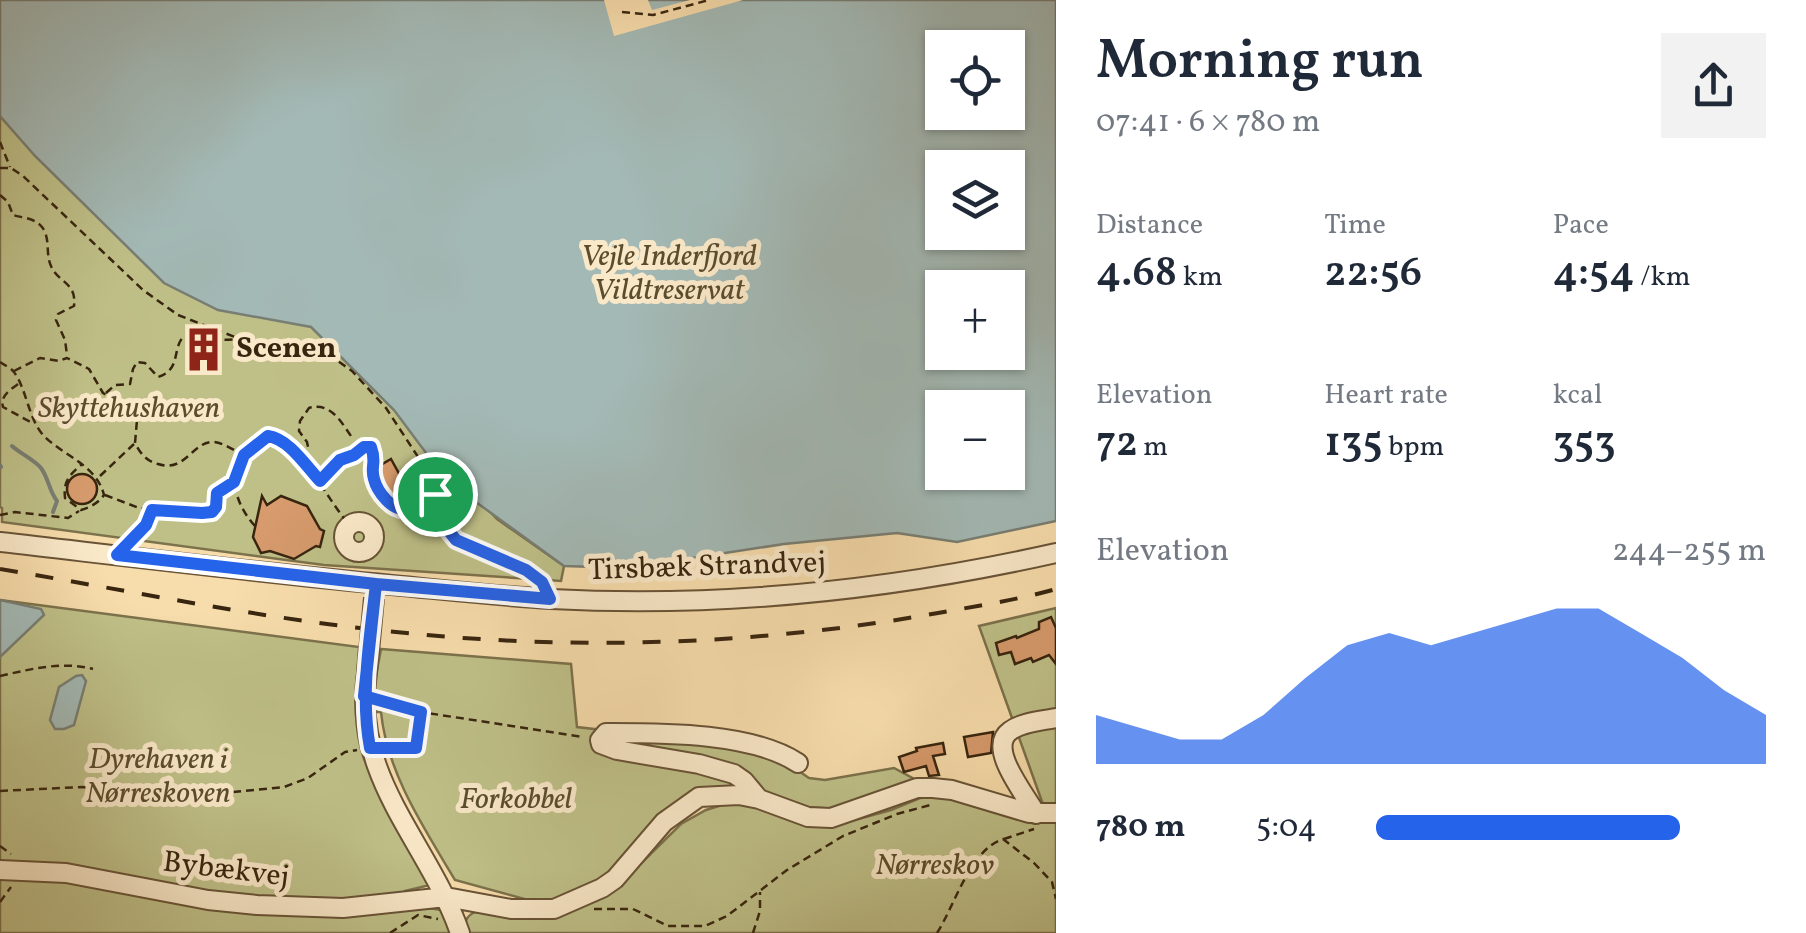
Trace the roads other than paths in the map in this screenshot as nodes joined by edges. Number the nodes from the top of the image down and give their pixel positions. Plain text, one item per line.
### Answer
1 (350, 526) road end
2 (0, 542) edge
3 (1056, 553) edge
4 (375, 591) junction
5 (1056, 718) edge
6 (798, 763) dead end
7 (759, 798) junction
8 (1056, 813) edge
9 (1035, 822) junction
10 (0, 870) edge
11 (446, 897) junction
12 (460, 931) edge

1 - 4 street
2 - 4 street, Tirsbæk Strandvej
3 - 4 street, Tirsbæk Strandvej
4 - 11 street, bridge
5 - 9 street
6 - 7 street
7 - 9 street
7 - 11 street, Bybækvej
8 - 9 street
10 - 11 street, Bybækvej
11 - 12 street

